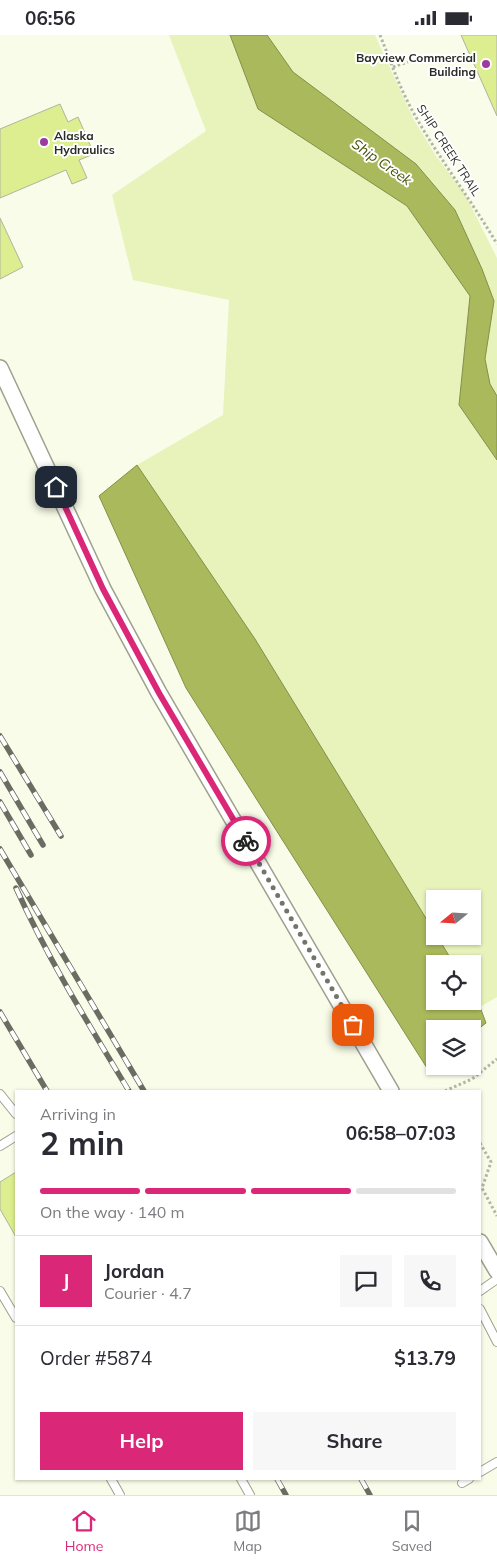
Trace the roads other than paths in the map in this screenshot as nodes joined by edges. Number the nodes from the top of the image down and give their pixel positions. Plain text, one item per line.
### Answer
1 (0, 368) edge
2 (390, 1090) edge
3 (0, 1094) edge
4 (15, 1113) edge
5 (15, 1137) edge
6 (0, 1146) edge
7 (481, 1245) edge
8 (497, 1271) edge
9 (497, 1279) edge
10 (481, 1290) edge
11 (0, 1291) edge
12 (481, 1311) edge
13 (15, 1316) edge
14 (497, 1342) edge
15 (497, 1463) edge
16 (481, 1471) edge
17 (112, 1480) edge
18 (242, 1480) edge
19 (467, 1480) edge
20 (462, 1483) dead end
21 (120, 1495) edge
22 (250, 1495) edge

1 - 2 street
3 - 4 lane
5 - 6 lane
7 - 8 street
9 - 10 lane
11 - 13 lane
12 - 14 lane
15 - 16 lane
17 - 21 lane
18 - 22 lane
19 - 20 lane

